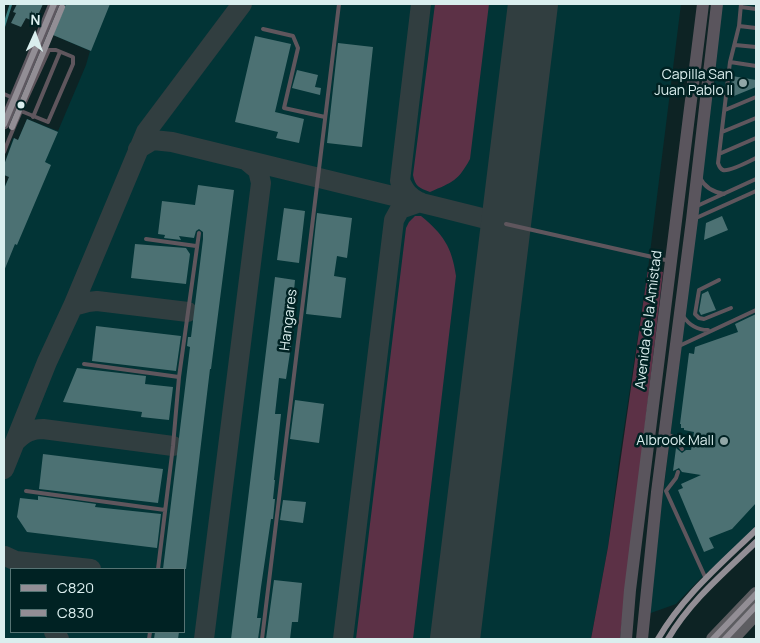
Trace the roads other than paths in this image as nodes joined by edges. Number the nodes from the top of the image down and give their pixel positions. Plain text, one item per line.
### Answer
1 (54, 4) edge
2 (339, 4) edge
3 (703, 4) edge
4 (718, 4) edge
5 (741, 6) edge
6 (756, 9) edge
7 (739, 26) junction
8 (756, 28) edge
9 (263, 29) dead end
10 (735, 45) junction
11 (756, 47) edge
12 (60, 52) junction
13 (730, 62) junction
14 (756, 66) edge
15 (9, 96) edge
16 (756, 97) edge
17 (724, 110) junction
18 (21, 112) junction
19 (33, 116) junction
20 (325, 117) junction
21 (756, 118) edge
22 (7, 129) edge
23 (722, 132) junction
24 (756, 138) edge
25 (4, 152) edge
26 (719, 154) junction
27 (756, 158) edge
28 (698, 172) junction
29 (756, 179) edge
30 (756, 191) edge
31 (724, 194) junction
32 (677, 212) junction
33 (693, 214) junction
34 (506, 224) dead end
35 (198, 233) dead end
36 (146, 239) dead end
37 (196, 246) junction
38 (671, 262) junction
39 (720, 280) dead end
40 (731, 308) dead end
41 (680, 310) junction
42 (756, 310) edge
43 (710, 330) junction
44 (675, 348) junction
45 (84, 364) dead end
46 (179, 378) junction
47 (664, 433) junction
48 (682, 449) dead end
49 (678, 472) dead end
50 (662, 491) junction
51 (26, 492) dead end
52 (165, 510) junction
53 (756, 530) edge
54 (158, 568) edge
55 (706, 580) junction
56 (756, 594) edge
57 (756, 613) edge
58 (756, 621) edge
59 (262, 639) edge
60 (626, 639) edge
61 (642, 639) edge
62 (658, 639) edge
63 (713, 639) edge
64 (732, 639) edge
65 (742, 639) edge

1 - 15 main road
2 - 20 lane, Hangares
3 - 32 main road, Avenida de la Amistad
4 - 28 main road, Avenida de la Amistad
5 - 6 lane
5 - 7 lane
7 - 8 lane
7 - 10 lane
9 - 20 lane
10 - 11 lane
10 - 13 lane
12 - 18 lane
12 - 19 lane
12 - 19 lane
13 - 14 lane
13 - 17 lane
15 - 22 main road
16 - 17 lane
17 - 23 lane
18 - 19 lane
18 - 22 lane
20 - 59 lane, Hangares
21 - 23 lane
22 - 25 lane
23 - 26 lane
24 - 26 lane
26 - 27 lane
28 - 31 lane
28 - 33 main road, Avenida de la Amistad
29 - 31 lane
30 - 33 lane
31 - 33 lane
32 - 33 lane
32 - 33 lane
32 - 38 main road, Avenida de la Amistad
33 - 41 main road, Avenida de la Amistad
34 - 38 lane
35 - 37 lane
36 - 37 lane
37 - 46 lane
38 - 60 main road, Avenida de la Amistad
39 - 40 lane
41 - 43 lane
41 - 44 main road, Avenida de la Amistad
42 - 43 lane
43 - 44 lane
44 - 47 main road, Avenida de la Amistad
45 - 46 lane
46 - 52 lane
47 - 48 lane
47 - 50 main road, Avenida de la Amistad
49 - 50 lane
50 - 55 lane
50 - 61 main road, Avenida de la Amistad
51 - 52 lane
52 - 54 lane
53 - 55 lane
55 - 62 lane
56 - 63 highway
57 - 64 highway
58 - 65 highway

